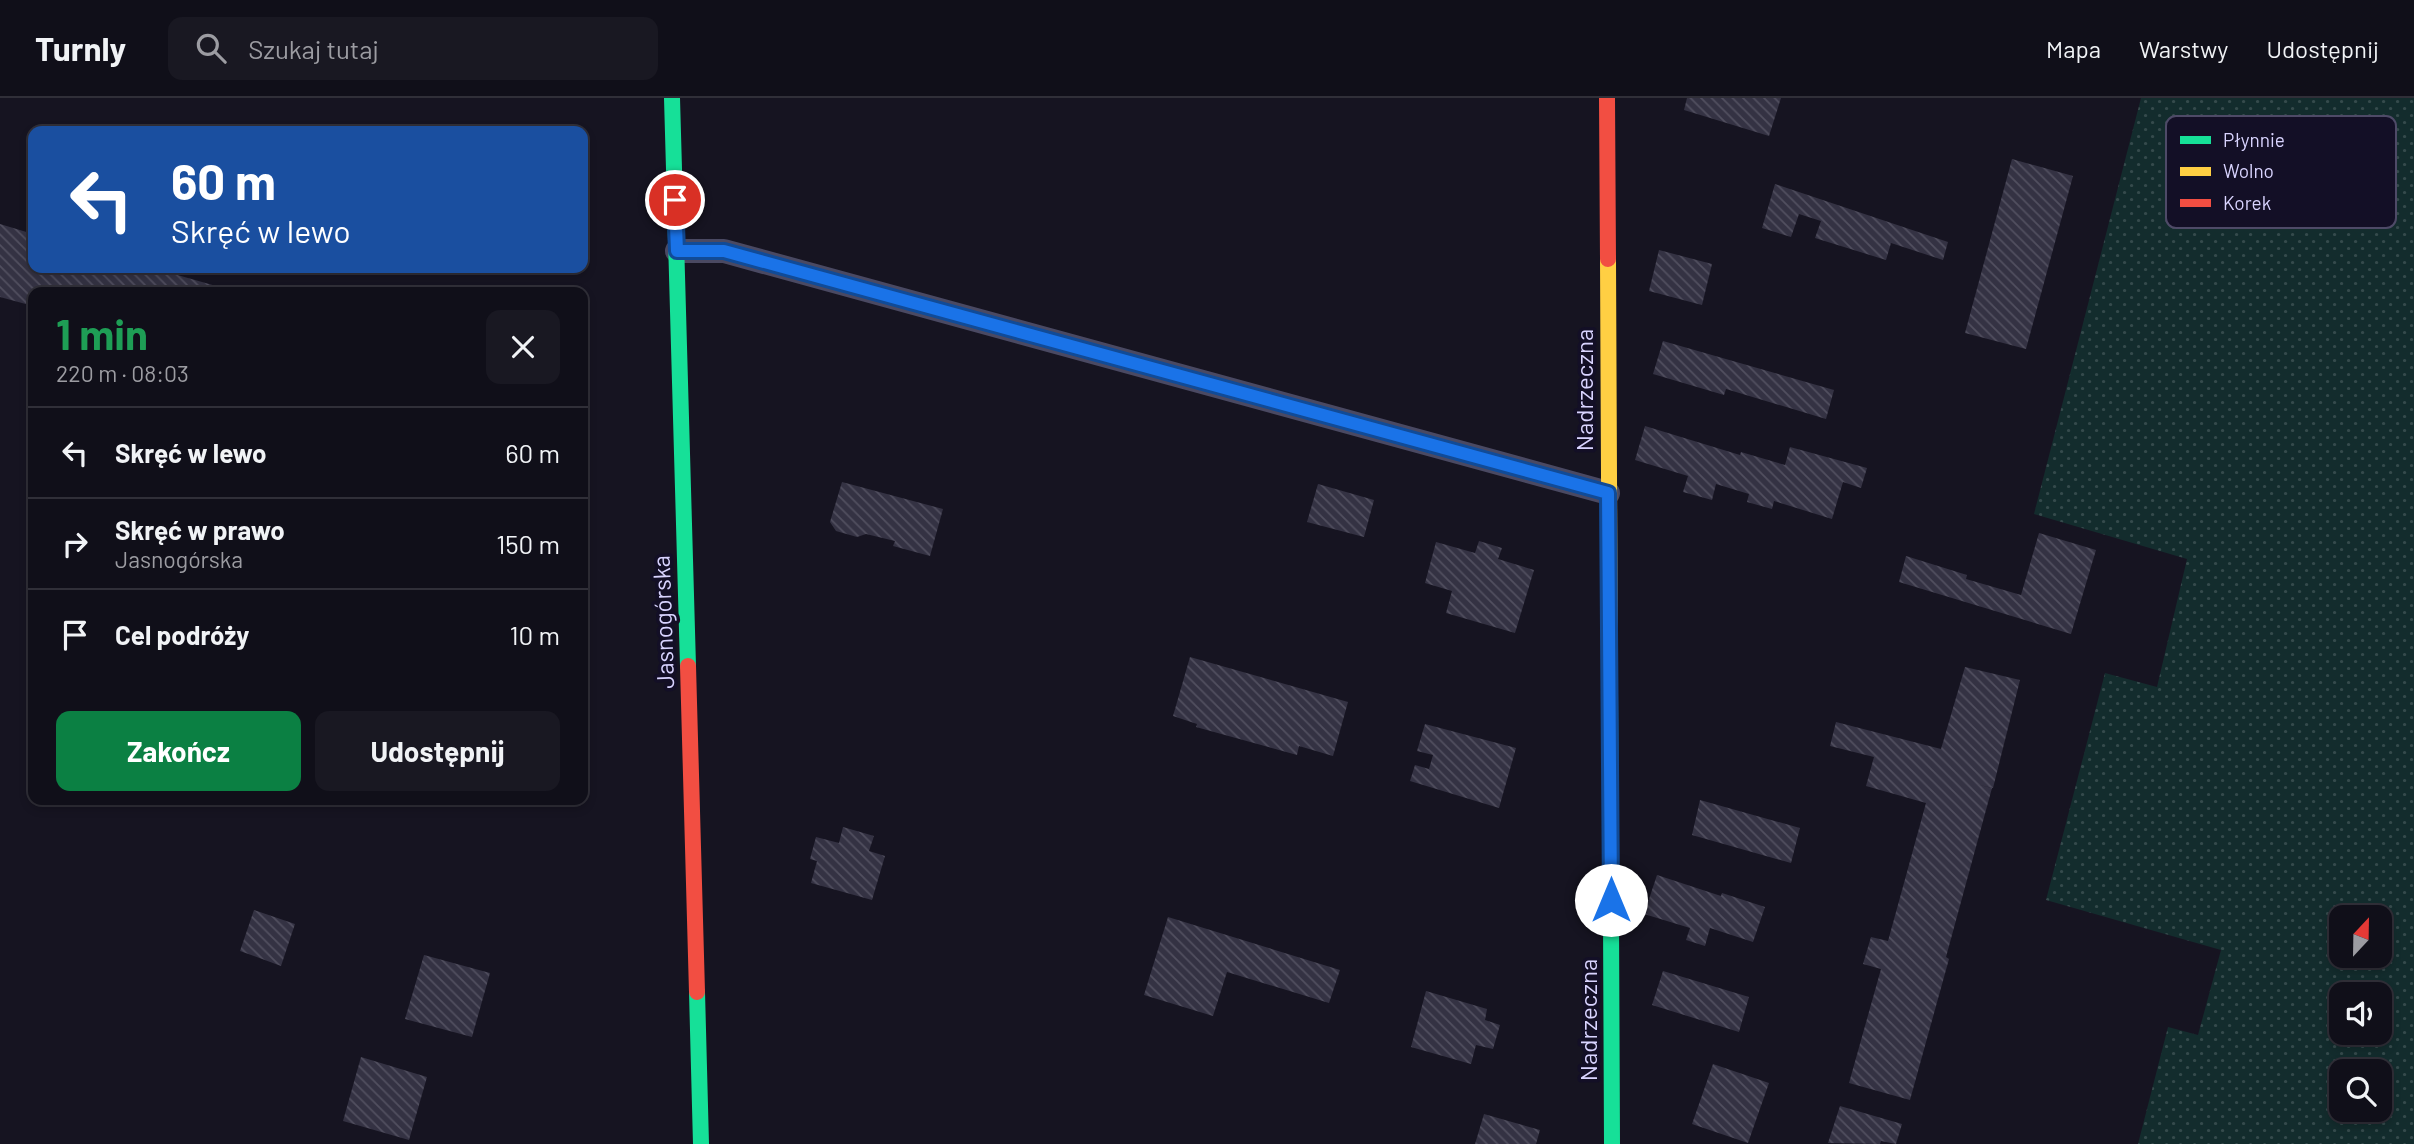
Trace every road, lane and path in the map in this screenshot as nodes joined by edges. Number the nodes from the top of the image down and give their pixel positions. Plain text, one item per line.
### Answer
1 (672, 98) edge
2 (1607, 98) edge
3 (677, 251) junction
4 (1608, 493) junction
5 (701, 1144) edge
6 (1612, 1144) edge

1 - 3 street, Jasnogórska
2 - 4 street, Nadrzeczna
3 - 4 lane
3 - 5 street, Jasnogórska
4 - 6 street, Nadrzeczna

